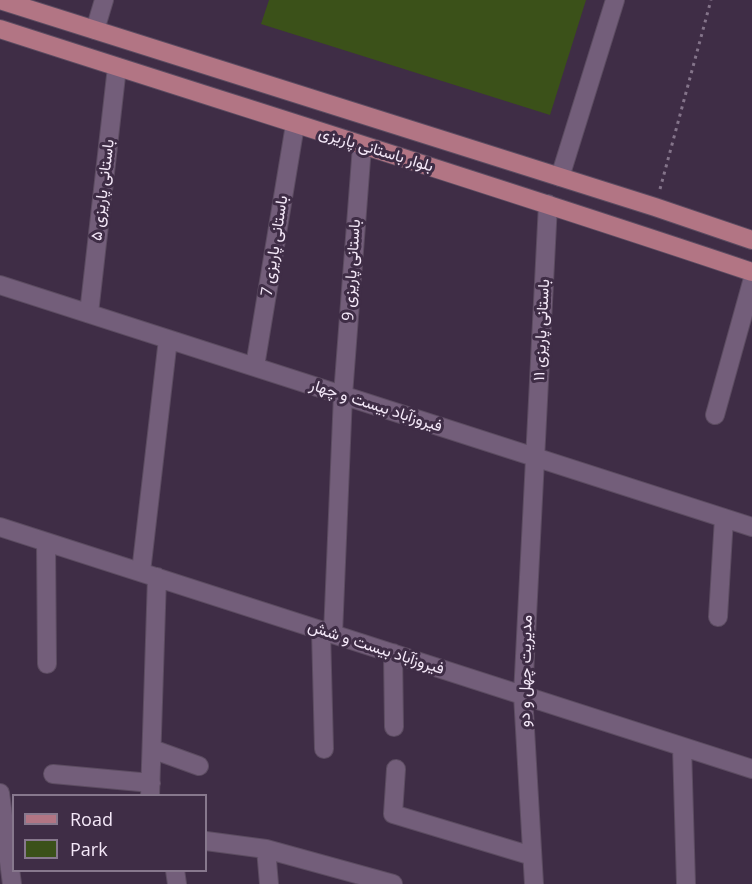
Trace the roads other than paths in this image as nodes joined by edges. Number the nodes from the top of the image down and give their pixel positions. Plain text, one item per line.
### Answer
1 (0, 0) edge
2 (104, 0) edge
3 (615, 0) edge
4 (0, 29) edge
5 (95, 30) junction
6 (117, 67) junction
7 (295, 125) junction
8 (362, 146) junction
9 (560, 177) junction
10 (548, 204) junction
11 (752, 240) edge
12 (752, 272) edge
13 (752, 282) edge
14 (0, 285) edge
15 (89, 313) junction
16 (168, 339) junction
17 (255, 366) junction
18 (342, 395) junction
19 (715, 416) dead end
20 (535, 457) junction
21 (724, 518) junction
22 (0, 527) edge
23 (752, 527) edge
24 (46, 542) junction
25 (149, 575) junction
26 (718, 617) dead end
27 (327, 632) junction
28 (393, 653) junction
29 (47, 664) dead end
30 (523, 695) junction
31 (394, 727) dead end
32 (682, 747) junction
33 (152, 749) junction
34 (324, 749) dead end
35 (199, 766) dead end
36 (752, 769) edge
37 (396, 770) dead end
38 (52, 774) dead end
39 (150, 789) edge
40 (0, 793) edge
41 (6, 838) edge
42 (207, 841) edge
43 (266, 849) junction
44 (532, 856) junction
45 (12, 884) edge
46 (269, 884) edge
47 (393, 884) edge
48 (534, 884) edge
49 (686, 884) edge

1 - 5 main road, بلوار باستانی پاریزی
2 - 5 street
3 - 9 street
4 - 6 main road, بلوار باستانی پاریزی
5 - 9 main road, بلوار باستانی پاریزی
6 - 7 main road, بلوار باستانی پاریزی
6 - 15 street, باستانی پاریزی ۵
7 - 8 main road, بلوار باستانی پاریزی
7 - 17 street, باستانی پاریزی 7
8 - 10 main road, بلوار باستانی پاریزی
8 - 18 street, باستانی پاریزی 9
9 - 11 main road, بلوار باستانی پاریزی
10 - 12 main road, بلوار باستانی پاریزی
10 - 20 street, باستانی پاریزی ۱۱
13 - 19 street
14 - 15 street, فیروزآباد بیست و چهار
15 - 16 street, فیروزآباد بیست و چهار
16 - 17 street, فیروزآباد بیست و چهار
16 - 25 street
17 - 18 street, فیروزآباد بیست و چهار
18 - 20 street, فیروزآباد بیست و چهار
18 - 27 street, باستانی پاریزی 9
20 - 21 street, فیروزآباد بیست و چهار
20 - 30 street, مدیریت چهل و دو
21 - 23 street, فیروزآباد بیست و چهار
21 - 26 street
22 - 24 street, فیروزآباد بیست و شش
24 - 25 street, فیروزآباد بیست و شش
24 - 29 street
25 - 27 street, فیروزآباد بیست و شش
25 - 33 street
27 - 28 street, فیروزآباد بیست و شش
27 - 34 street, باستانی پاریزی 9
28 - 30 street, فیروزآباد بیست و شش
28 - 31 street
30 - 32 street, فیروزآباد بیست و شش
30 - 44 street, مدیریت چهل و دو
32 - 36 street, فیروزآباد بیست و شش
32 - 49 street
33 - 35 street
33 - 39 street
37 - 44 street
38 - 39 street
40 - 41 street
41 - 45 street
42 - 43 street
43 - 46 street
43 - 47 street
44 - 48 street, مدیریت چهل و دو

